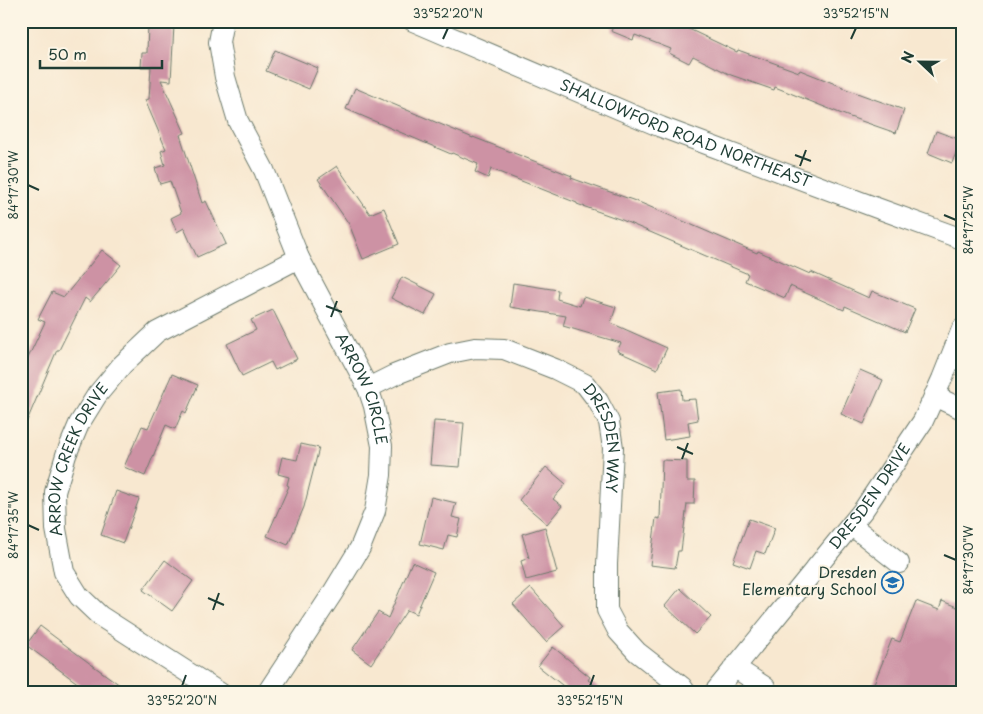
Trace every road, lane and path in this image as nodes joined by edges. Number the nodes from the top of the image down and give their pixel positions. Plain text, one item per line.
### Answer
1 (223, 21) edge
2 (413, 21) edge
3 (962, 239) edge
4 (300, 258) junction
5 (962, 328) edge
6 (368, 388) junction
7 (934, 396) junction
8 (962, 409) edge
9 (851, 525) junction
10 (899, 562) dead end
11 (734, 667) junction
12 (220, 693) edge
13 (267, 693) edge
14 (686, 693) edge
15 (714, 693) edge
16 (767, 693) edge

1 - 4 street, ARROW CIRCLE
2 - 3 street, SHALLOWFORD ROAD NORTHEAST
4 - 6 street, ARROW CIRCLE
4 - 12 street, ARROW CREEK DRIVE
5 - 7 street, DRESDEN DRIVE
6 - 13 street, ARROW CIRCLE
6 - 14 street, DRESDEN WAY
7 - 8 street
7 - 9 street, DRESDEN DRIVE
9 - 10 street
9 - 11 street, DRESDEN DRIVE
11 - 15 street, DRESDEN DRIVE
11 - 16 street

